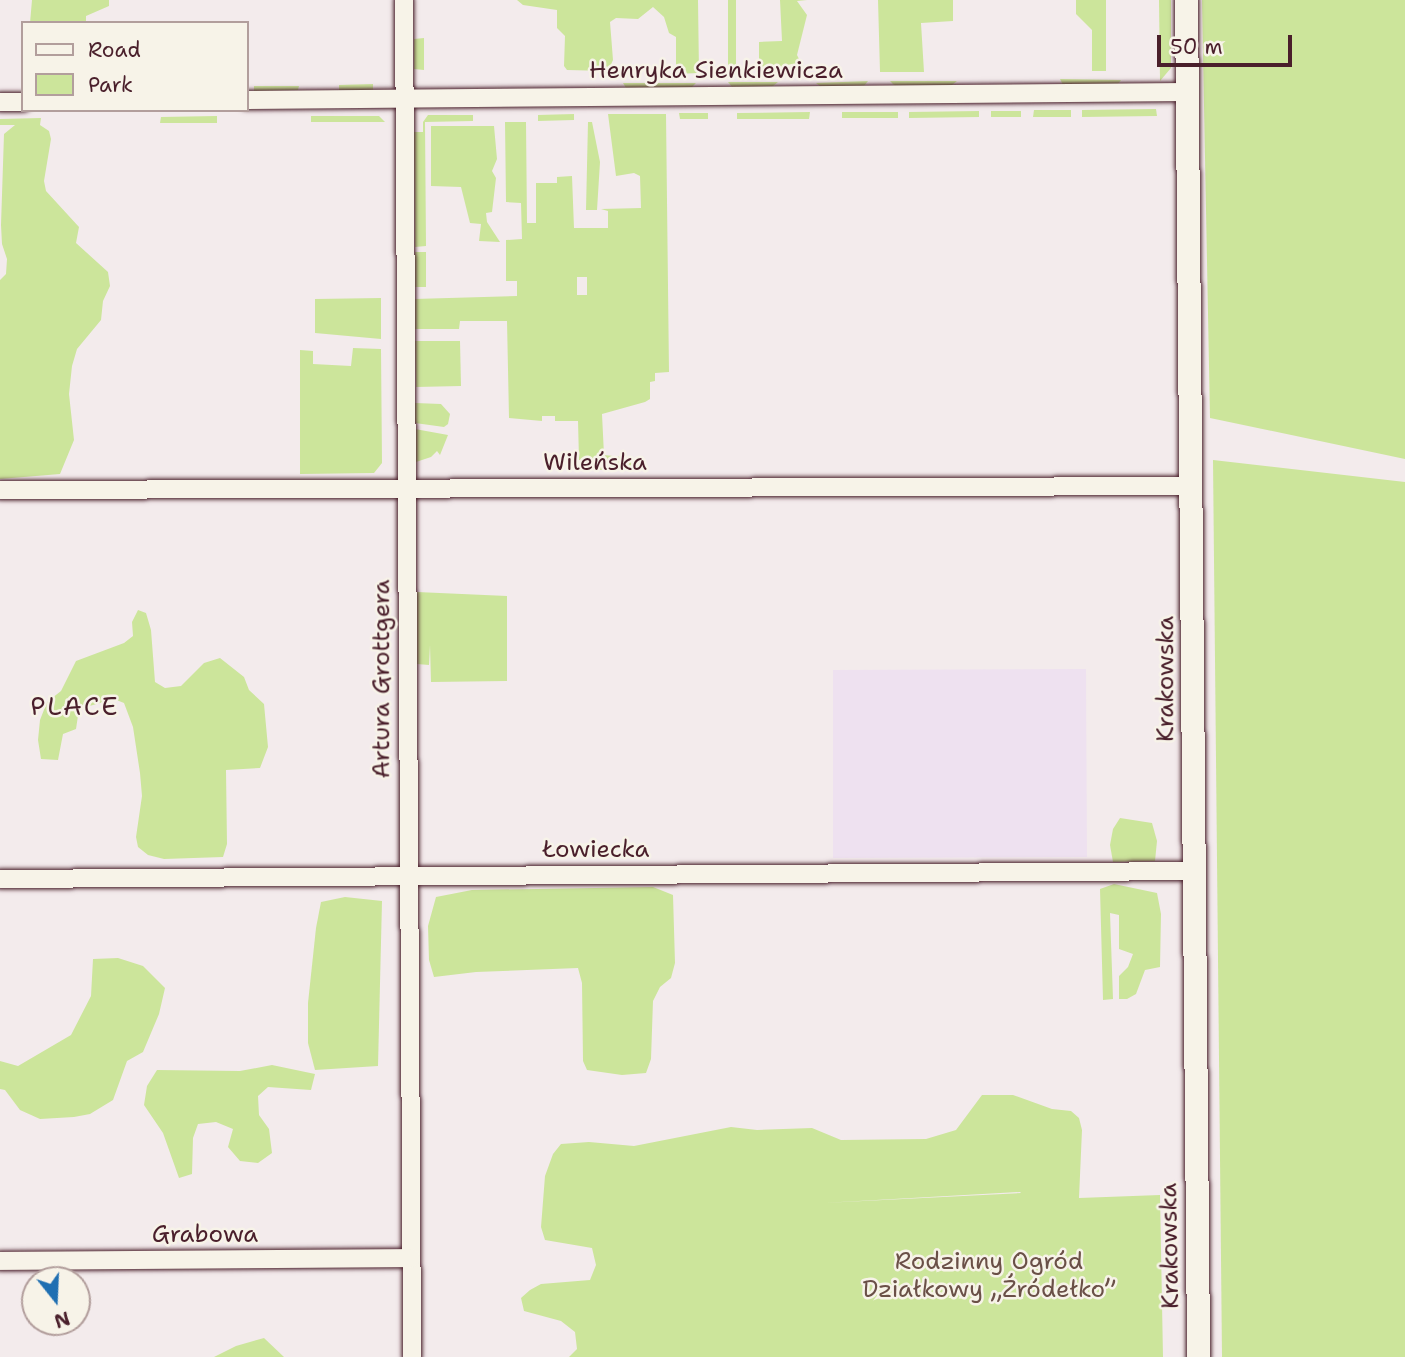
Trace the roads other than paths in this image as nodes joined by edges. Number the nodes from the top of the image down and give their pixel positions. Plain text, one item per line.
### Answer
1 (404, 0) edge
2 (1186, 0) edge
3 (1186, 92) junction
4 (404, 99) junction
5 (248, 100) edge
6 (0, 102) edge
7 (21, 102) edge
8 (1189, 486) junction
9 (405, 488) junction
10 (0, 490) edge
11 (1193, 871) junction
12 (409, 876) junction
13 (0, 879) edge
14 (411, 1258) junction
15 (0, 1261) edge
16 (412, 1357) edge
17 (1198, 1357) edge

1 - 4 street, Artura Grottgera
2 - 3 street, Krakowska
3 - 4 street, Henryka Sienkiewicza
3 - 8 street, Krakowska
4 - 5 street, Henryka Sienkiewicza
4 - 9 street, Artura Grottgera
6 - 7 street
8 - 9 street, Wileńska
8 - 11 street, Krakowska
9 - 10 street, Wileńska
9 - 12 street, Artura Grottgera
11 - 12 street, Łowiecka
11 - 17 street, Krakowska
12 - 13 street, Łowiecka
12 - 14 street, Artura Grottgera
14 - 15 street, Grabowa
14 - 16 street, Artura Grottgera

